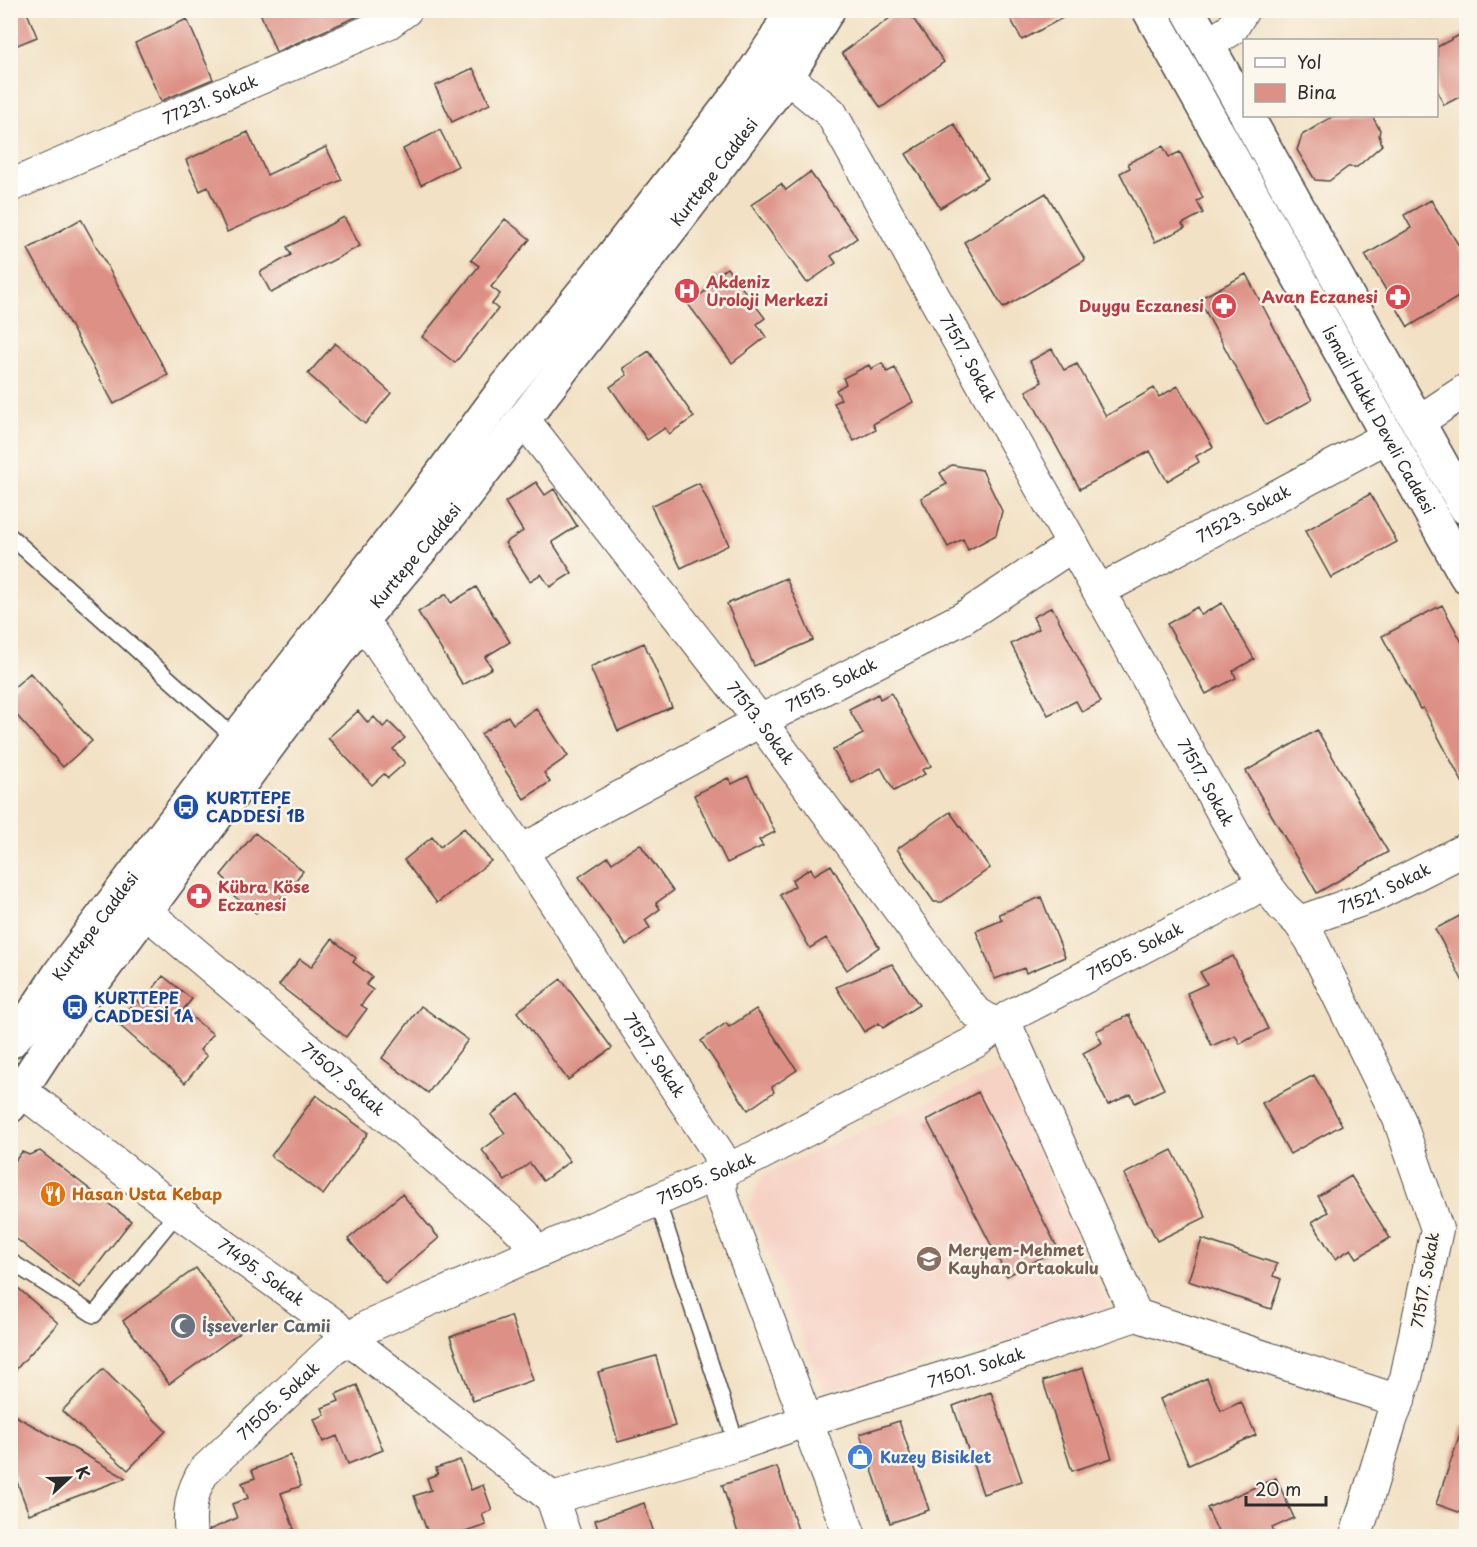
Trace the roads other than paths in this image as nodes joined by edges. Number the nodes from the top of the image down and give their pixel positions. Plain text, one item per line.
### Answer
1 (791, 10) edge
2 (828, 10) edge
3 (1149, 10) edge
4 (1188, 10) edge
5 (1243, 10) edge
6 (392, 15) edge
7 (1208, 44) junction
8 (787, 77) junction
9 (1243, 106) edge
10 (1248, 117) edge
11 (10, 186) edge
12 (1467, 390) edge
13 (522, 420) junction
14 (1418, 422) junction
15 (1387, 437) junction
16 (1467, 508) edge
17 (10, 537) edge
18 (1073, 545) junction
19 (1467, 576) edge
20 (1099, 591) junction
21 (360, 622) junction
22 (760, 721) junction
23 (236, 739) junction
24 (1467, 849) edge
25 (521, 851) junction
26 (1264, 882) junction
27 (146, 911) junction
28 (1299, 922) junction
29 (997, 1026) junction
30 (10, 1042) edge
31 (15, 1099) edge
32 (720, 1171) junction
33 (656, 1201) junction
34 (178, 1212) junction
35 (532, 1254) junction
36 (10, 1261) edge
37 (1136, 1315) junction
38 (348, 1340) junction
39 (1399, 1401) junction
40 (808, 1420) junction
41 (737, 1445) junction
42 (552, 1498) junction
43 (190, 1524) edge
44 (565, 1536) edge
45 (850, 1536) edge
46 (1356, 1536) edge

1 - 23 main road, Kurttepe Caddesi
2 - 8 main road, Kurttepe Caddesi
3 - 15 main road, İsmail Hakkı Develi Caddesi
4 - 7 main road
5 - 7 street
6 - 11 street, 77231. Sokak
7 - 9 main road
8 - 13 main road, Kurttepe Caddesi
8 - 18 street, 71517. Sokak
10 - 14 main road, İsmail Hakkı Develi Caddesi
12 - 14 street
13 - 21 main road, Kurttepe Caddesi
13 - 22 street, 71513. Sokak
14 - 16 main road, İsmail Hakkı Develi Caddesi
15 - 19 main road, İsmail Hakkı Develi Caddesi
15 - 20 street, 71523. Sokak
17 - 23 lane
18 - 20 street, 71517. Sokak
18 - 22 street, 71515. Sokak
20 - 26 street, 71517. Sokak
21 - 25 street, 71517. Sokak
21 - 27 main road, Kurttepe Caddesi
22 - 25 street, 71515. Sokak
22 - 29 street, 71513. Sokak
23 - 30 main road, Kurttepe Caddesi
24 - 28 street, 71521. Sokak
25 - 32 street, 71517. Sokak
26 - 28 street, 71517. Sokak
26 - 29 street, 71505. Sokak
27 - 31 main road, Kurttepe Caddesi
27 - 35 street, 71507. Sokak
28 - 39 street, 71517. Sokak
29 - 32 street, 71505. Sokak
29 - 37 street, 71513. Sokak
31 - 34 street, 71495. Sokak
32 - 33 street, 71505. Sokak
32 - 40 street, 71517. Sokak
33 - 35 street, 71505. Sokak
33 - 41 lane
34 - 36 lane
34 - 38 street, 71495. Sokak
35 - 38 street, 71505. Sokak
37 - 39 street
37 - 40 street, 71501. Sokak
38 - 42 street, 71495. Sokak
38 - 43 street, 71505. Sokak
39 - 46 street, 71517. Sokak
40 - 41 street, 71501. Sokak
40 - 45 street, 71517. Sokak
41 - 42 street, 71501. Sokak
42 - 44 street

